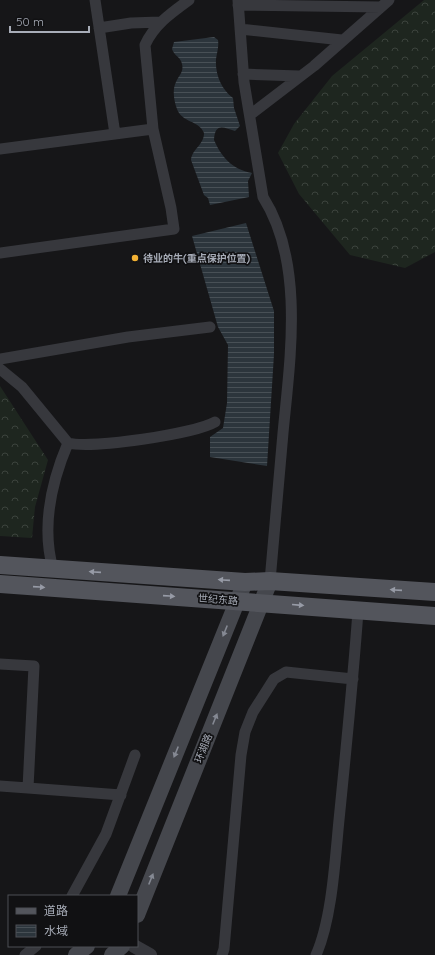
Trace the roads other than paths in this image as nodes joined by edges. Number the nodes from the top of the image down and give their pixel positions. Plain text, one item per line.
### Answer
1 (95, 0) edge
2 (189, 0) edge
3 (237, 2) edge
4 (385, 3) edge
5 (160, 22) junction
6 (99, 28) junction
7 (240, 29) junction
8 (342, 40) junction
9 (243, 74) junction
10 (299, 76) junction
11 (250, 115) junction
12 (153, 129) junction
13 (115, 134) junction
14 (0, 149) edge
15 (0, 253) edge
16 (210, 327) dead end
17 (0, 359) edge
18 (0, 369) edge
19 (215, 422) dead end
20 (68, 443) junction
21 (0, 565) edge
22 (53, 569) junction
23 (270, 581) junction
24 (245, 582) junction
25 (0, 584) edge
26 (435, 592) edge
27 (237, 600) junction
28 (262, 602) junction
29 (358, 611) junction
30 (435, 616) edge
31 (0, 664) edge
32 (353, 680) junction
33 (135, 755) dead end
34 (0, 786) edge
35 (28, 788) junction
36 (122, 795) junction
37 (73, 895) edge
38 (118, 895) edge
39 (138, 912) edge
40 (35, 947) edge
41 (86, 947) edge
42 (121, 947) edge
43 (136, 947) edge
44 (25, 955) edge
45 (76, 955) edge
46 (112, 955) edge
47 (150, 955) edge
48 (222, 955) edge
49 (316, 955) edge

1 - 6 street
2 - 5 street
3 - 4 street
3 - 7 street
4 - 8 street
5 - 6 street
5 - 12 street
6 - 13 street
7 - 8 street
7 - 9 street
8 - 10 street
9 - 10 street
9 - 11 street
10 - 11 street
11 - 23 street
12 - 13 street
12 - 15 street
13 - 14 street
16 - 17 street
18 - 20 street
19 - 20 street
20 - 22 street
21 - 22 main road, 世纪东路
24 -> 22 main road, 世纪东路
23 - 24 main road, 世纪东路
26 -> 23 main road, 世纪东路
23 - 28 main road, 环湖路
24 - 27 main road
25 -> 27 main road, 世纪东路
27 - 28 main road, 世纪东路
27 -> 38 main road
28 -> 29 main road, 世纪东路
39 -> 28 main road, 环湖路
29 - 30 main road, 世纪东路
29 - 32 street
31 - 35 street
32 - 48 street
32 - 49 street
33 - 36 street
34 - 35 street
35 - 36 street
36 - 37 street
40 - 44 street
41 - 45 main road
42 - 46 main road
43 - 47 street

